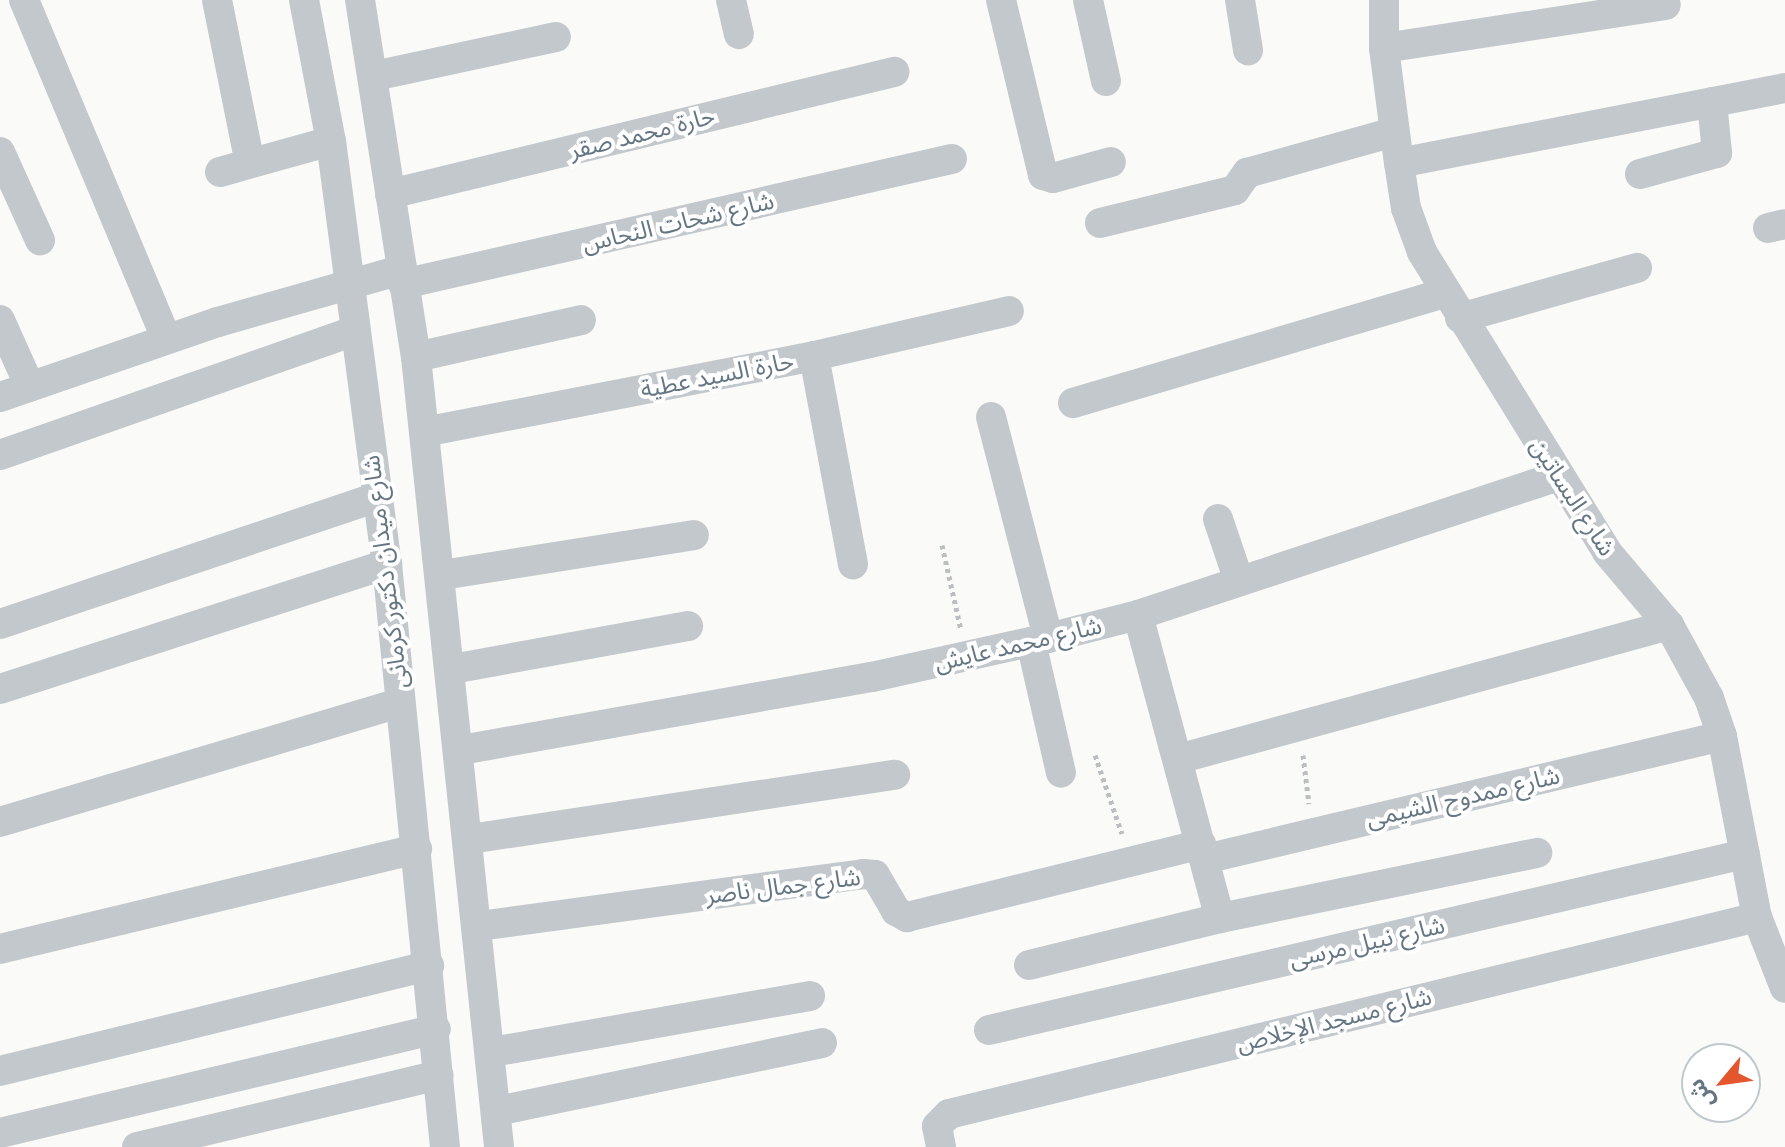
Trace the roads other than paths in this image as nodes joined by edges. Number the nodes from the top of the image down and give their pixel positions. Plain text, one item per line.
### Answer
1 (24, 0) edge
2 (217, 0) edge
3 (304, 0) edge
4 (360, 0) edge
5 (731, 0) edge
6 (1001, 0) edge
7 (1088, 0) edge
8 (1240, 0) edge
9 (1384, 0) edge
10 (1666, 5) dead end
11 (739, 34) dead end
12 (556, 37) dead end
13 (1384, 48) junction
14 (1248, 50) dead end
15 (894, 72) dead end
16 (374, 76) junction
17 (1106, 81) dead end
18 (1785, 88) edge
19 (1712, 102) junction
20 (1394, 132) junction
21 (331, 141) junction
22 (0, 152) edge
23 (952, 159) dead end
24 (1111, 162) dead end
25 (250, 163) junction
26 (1399, 163) junction
27 (220, 172) dead end
28 (1640, 174) dead end
29 (390, 194) junction
30 (1100, 223) dead end
31 (40, 240) dead end
32 (1637, 268) dead end
33 (402, 277) junction
34 (350, 283) junction
35 (1452, 305) junction
36 (1009, 311) dead end
37 (0, 320) edge
38 (581, 320) dead end
39 (355, 331) junction
40 (166, 338) junction
41 (814, 356) junction
42 (416, 357) junction
43 (30, 387) junction
44 (0, 397) edge
45 (1073, 403) dead end
46 (991, 417) dead end
47 (424, 432) junction
48 (0, 455) edge
49 (1559, 476) junction
50 (378, 497) junction
51 (1218, 519) dead end
52 (694, 535) dead end
53 (387, 564) junction
54 (853, 564) dead end
55 (442, 575) junction
56 (1239, 581) junction
57 (1138, 615) junction
58 (0, 624) edge
59 (1669, 625) junction
60 (688, 626) dead end
61 (1039, 640) junction
62 (452, 669) junction
63 (0, 689) edge
64 (400, 703) junction
65 (1722, 736) junction
66 (461, 750) junction
67 (1178, 759) junction
68 (1061, 773) dead end
69 (895, 775) dead end
70 (0, 822) edge
71 (470, 839) junction
72 (417, 849) junction
73 (1203, 852) junction
74 (1537, 853) dead end
75 (1745, 854) junction
76 (1757, 917) junction
77 (1220, 918) junction
78 (479, 926) junction
79 (0, 949) edge
80 (1029, 965) dead end
81 (429, 966) junction
82 (1785, 988) edge
83 (810, 996) dead end
84 (436, 1029) junction
85 (989, 1030) dead end
86 (822, 1043) dead end
87 (492, 1052) junction
88 (0, 1071) edge
89 (439, 1075) junction
90 (497, 1111) junction
91 (0, 1133) edge
92 (137, 1147) edge
93 (445, 1147) edge
94 (499, 1147) edge
95 (941, 1147) edge

1 - 40 street
2 - 25 street
3 - 21 street, شارع ميدان دكتور كرمانى
4 - 16 street
5 - 11 street
6 - 24 street
7 - 17 street
8 - 14 street
9 - 13 street, شارع البساتين
10 - 13 street
12 - 16 street
13 - 20 street, شارع البساتين
15 - 29 street, حارة محمد صقر
16 - 29 street
18 - 19 street
19 - 26 street
19 - 28 street
20 - 26 street, شارع البساتين
20 - 30 street
21 - 25 street
21 - 34 street, شارع ميدان دكتور كرمانى
22 - 31 street
23 - 33 street, شارع شحات النحاس
25 - 27 street
26 - 35 street, شارع البساتين
29 - 33 street
32 - 35 street
33 - 34 street, شارع شحات النحاس
33 - 42 street
34 - 39 street, شارع ميدان دكتور كرمانى
34 - 40 street, شارع شحات النحاس
35 - 45 street
35 - 49 street, شارع البساتين
36 - 41 street, حارة السيد عطية
37 - 43 street
38 - 42 street
39 - 48 street
39 - 50 street, شارع ميدان دكتور كرمانى
40 - 43 street, شارع شحات النحاس
41 - 47 street, حارة السيد عطية
41 - 54 street
42 - 47 street
43 - 44 street, شارع شحات النحاس
46 - 61 street
47 - 55 street
49 - 56 street, شارع محمد عايش
49 - 59 street, شارع البساتين
50 - 53 street, شارع ميدان دكتور كرمانى
50 - 58 street
51 - 56 street
52 - 55 street
53 - 63 street
53 - 64 street, شارع ميدان دكتور كرمانى
55 - 62 street
56 - 57 street, شارع محمد عايش
57 - 61 street, شارع محمد عايش
57 - 67 street
59 - 65 street, شارع البساتين
59 - 67 street
60 - 62 street
61 - 66 street, شارع محمد عايش
61 - 68 street
62 - 66 street
64 - 70 street
64 - 72 street, شارع ميدان دكتور كرمانى
65 - 73 street, شارع ممدوح الشيمى
65 - 75 street, شارع البساتين
66 - 71 street
67 - 73 street
69 - 71 street
71 - 78 street
72 - 79 street
72 - 81 street, شارع ميدان دكتور كرمانى
73 - 77 street
73 - 78 street, شارع جمال ناصر
74 - 77 street
75 - 76 street, شارع البساتين
75 - 85 street, شارع نبيل مرسى
76 - 82 street, شارع البساتين
76 - 95 street, شارع مسجد الإخلاص
77 - 80 street
78 - 87 street
81 - 84 street, شارع ميدان دكتور كرمانى
81 - 88 street
83 - 87 street
84 - 89 street, شارع ميدان دكتور كرمانى
84 - 91 street
86 - 90 street
87 - 90 street
89 - 92 street
89 - 93 street, شارع ميدان دكتور كرمانى
90 - 94 street

